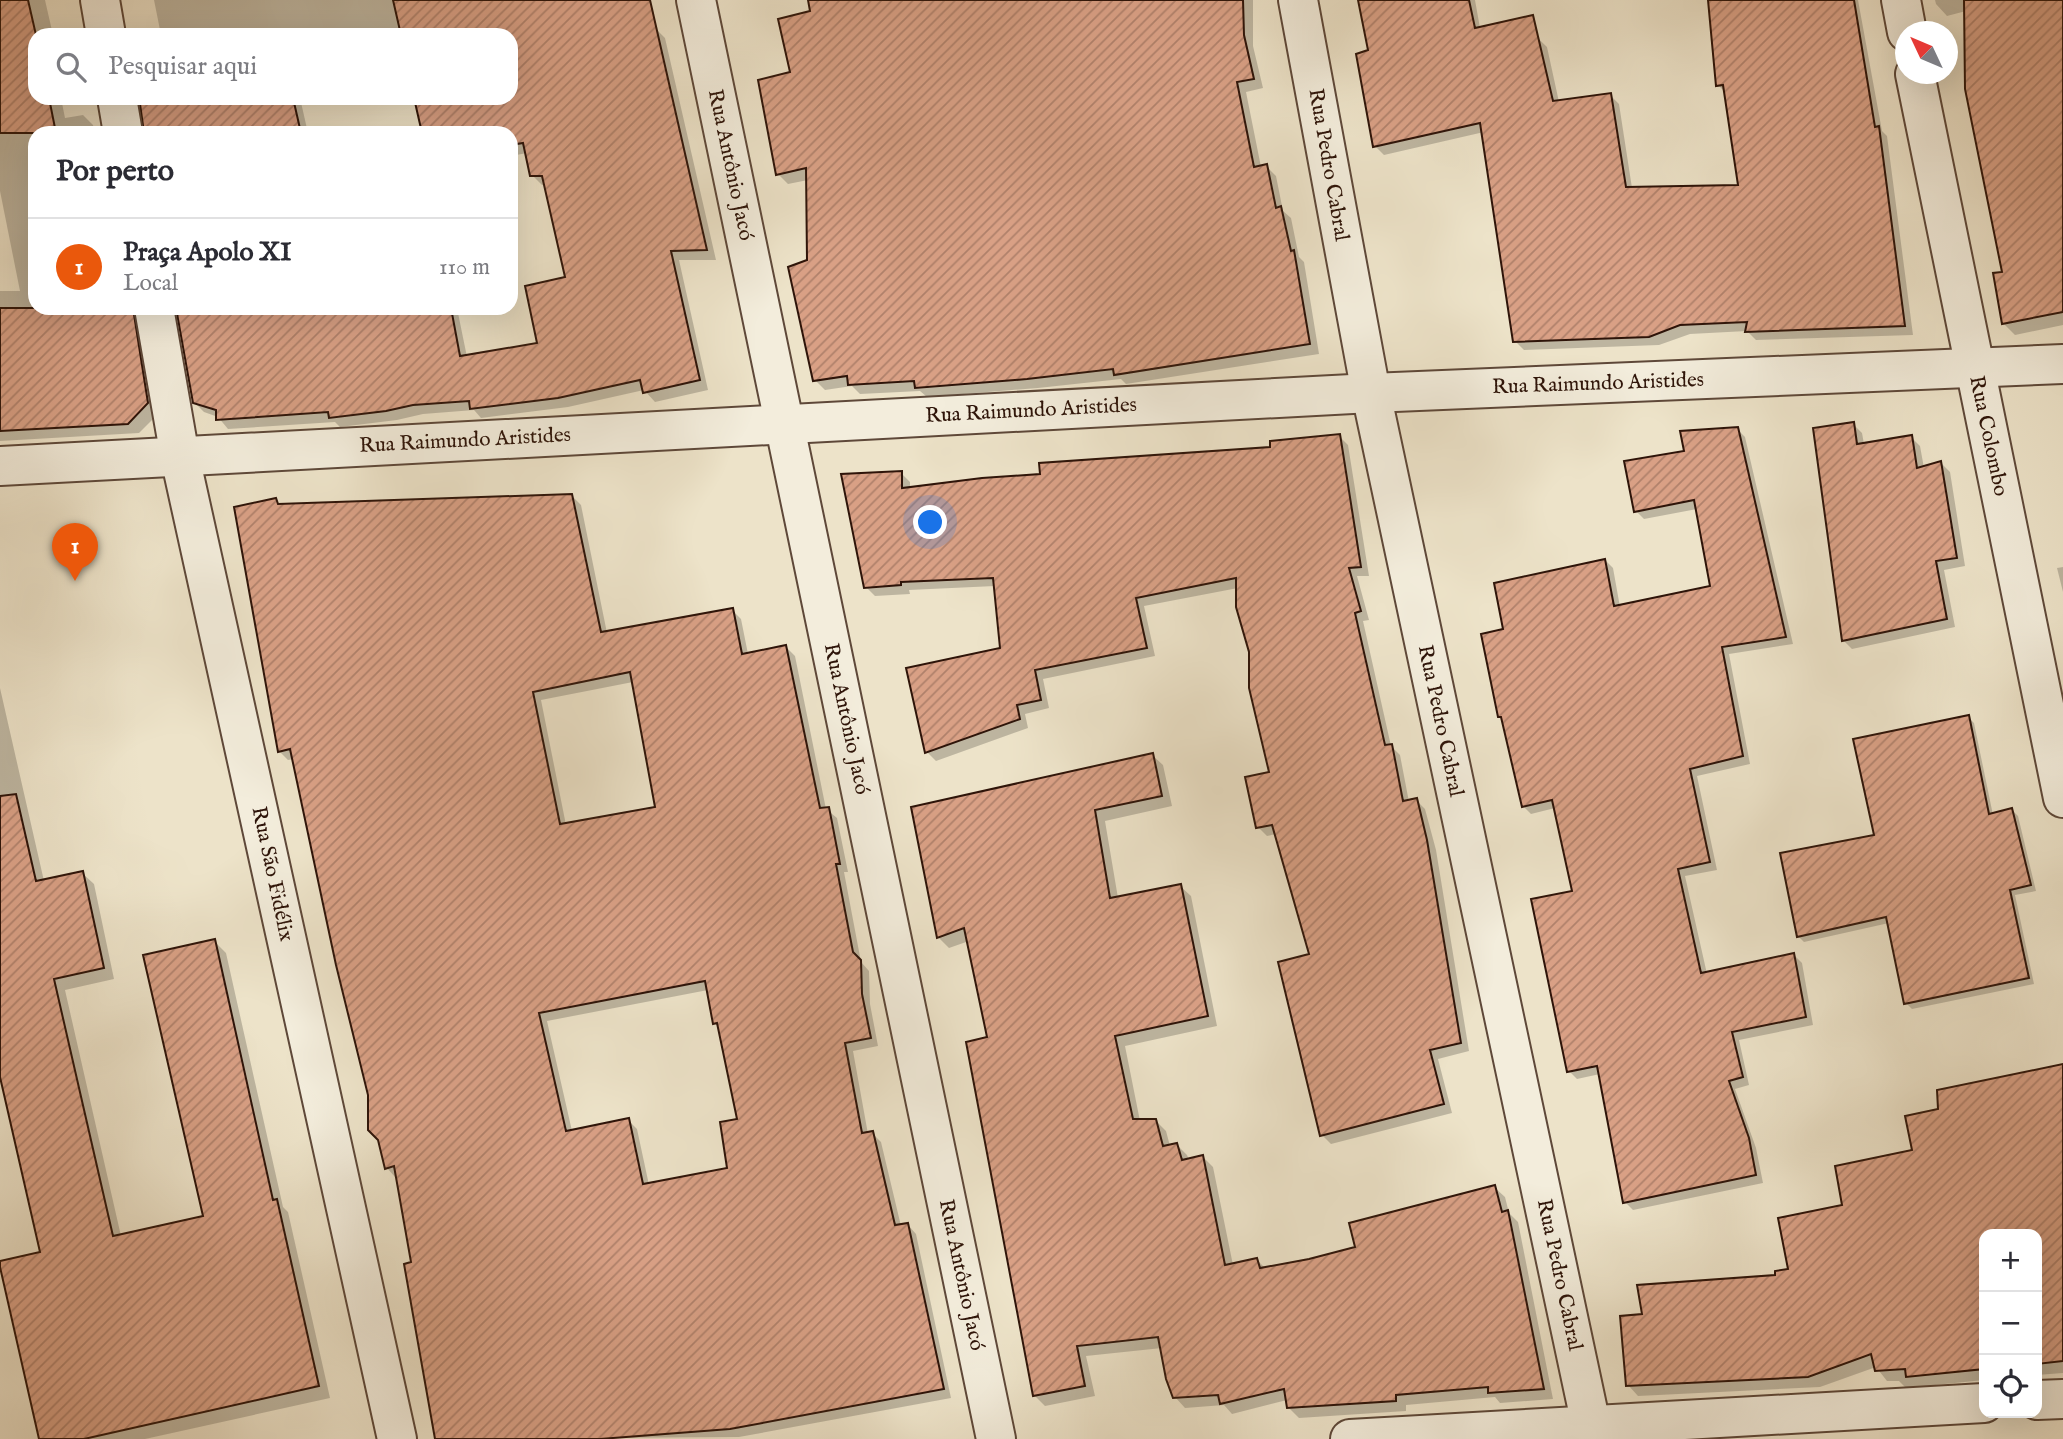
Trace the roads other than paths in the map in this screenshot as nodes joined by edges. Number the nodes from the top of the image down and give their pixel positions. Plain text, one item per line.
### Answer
1 (100, 0) edge
2 (696, 0) edge
3 (1298, 0) edge
4 (1900, 0) edge
5 (1905, 21) edge
6 (105, 28) edge
7 (1917, 84) edge
8 (118, 105) edge
9 (122, 126) edge
10 (155, 315) edge
11 (2063, 364) edge
12 (1975, 368) junction
13 (1371, 393) junction
14 (784, 423) junction
15 (180, 457) junction
16 (0, 466) edge
17 (2063, 798) edge
18 (2063, 1399) edge
19 (2042, 1400) edge
20 (1979, 1403) edge
21 (1592, 1432) edge
22 (397, 1439) edge
23 (996, 1439) edge
24 (1350, 1439) edge

1 - 6 street
2 - 14 street, Rua Antônio Jacó
3 - 13 street, Rua Pedro Cabral
4 - 5 street
7 - 12 street, Rua Colombo
8 - 9 street
10 - 15 street, Rua São Fidélix
11 - 12 street, Rua Raimundo Aristides
12 - 13 street, Rua Raimundo Aristides
12 - 17 street, Rua Colombo
13 - 14 street, Rua Raimundo Aristides
13 - 21 street, Rua Pedro Cabral
14 - 15 street, Rua Raimundo Aristides
14 - 23 street, Rua Antônio Jacó
15 - 16 street, Rua Raimundo Aristides
15 - 22 street, Rua São Fidélix
18 - 19 street
20 - 21 street
21 - 24 street

